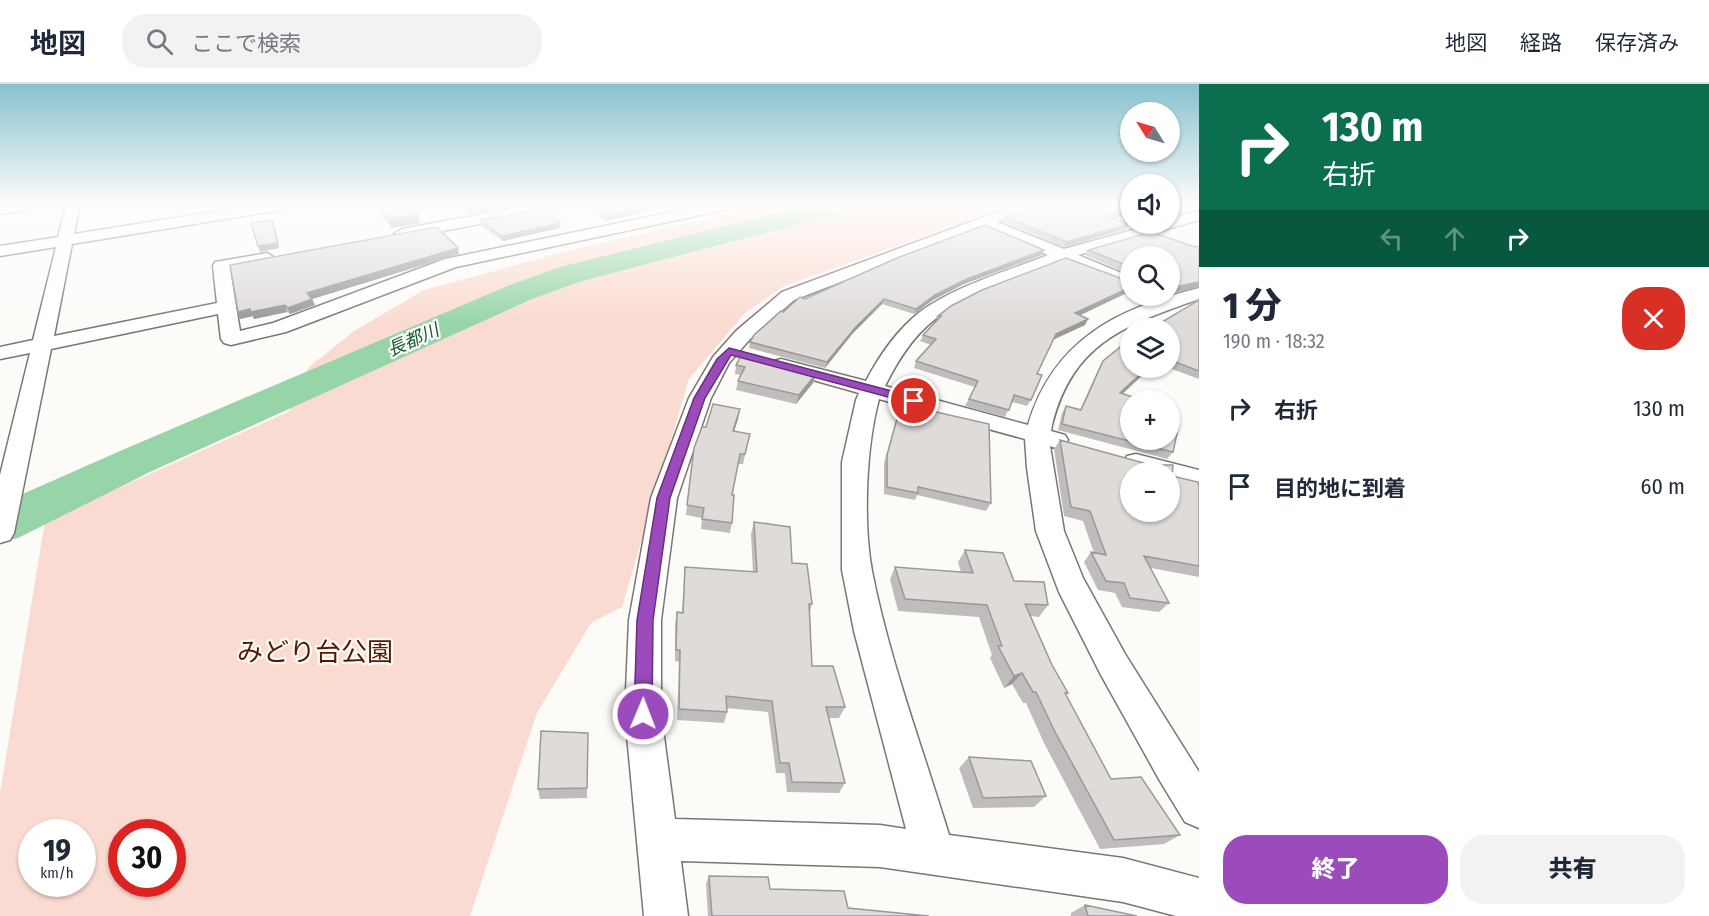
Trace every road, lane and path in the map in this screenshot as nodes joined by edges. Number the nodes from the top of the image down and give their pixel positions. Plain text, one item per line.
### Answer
1 (47, 244) edge
2 (64, 244) edge
3 (484, 244) edge
4 (544, 244) edge
5 (925, 244) edge
6 (1035, 244) edge
7 (1100, 244) edge
8 (0, 251) edge
9 (494, 254) junction
10 (1062, 255) junction
11 (279, 256) edge
12 (1120, 279) edge
13 (1183, 300) edge
14 (227, 307) junction
15 (42, 345) junction
16 (0, 353) edge
17 (747, 356) junction
18 (872, 389) junction
19 (1038, 435) junction
20 (1072, 445) edge
21 (1119, 457) edge
22 (1199, 479) edge
23 (0, 533) edge
24 (1199, 808) edge
25 (657, 839) junction
26 (934, 854) junction
27 (1199, 900) edge
28 (666, 916) edge

1 - 8 street
2 - 15 street
3 - 9 street
4 - 9 street
5 - 17 street
6 - 10 street
7 - 10 street
9 - 14 street
10 - 12 street
10 - 18 street
11 - 14 street
13 - 19 street
14 - 15 street
15 - 16 street
15 - 23 street
17 - 18 street
17 - 25 street
18 - 19 street
18 - 26 street
19 - 20 street
19 - 24 street
21 - 22 street
25 - 26 street
25 - 28 street
26 - 27 street

